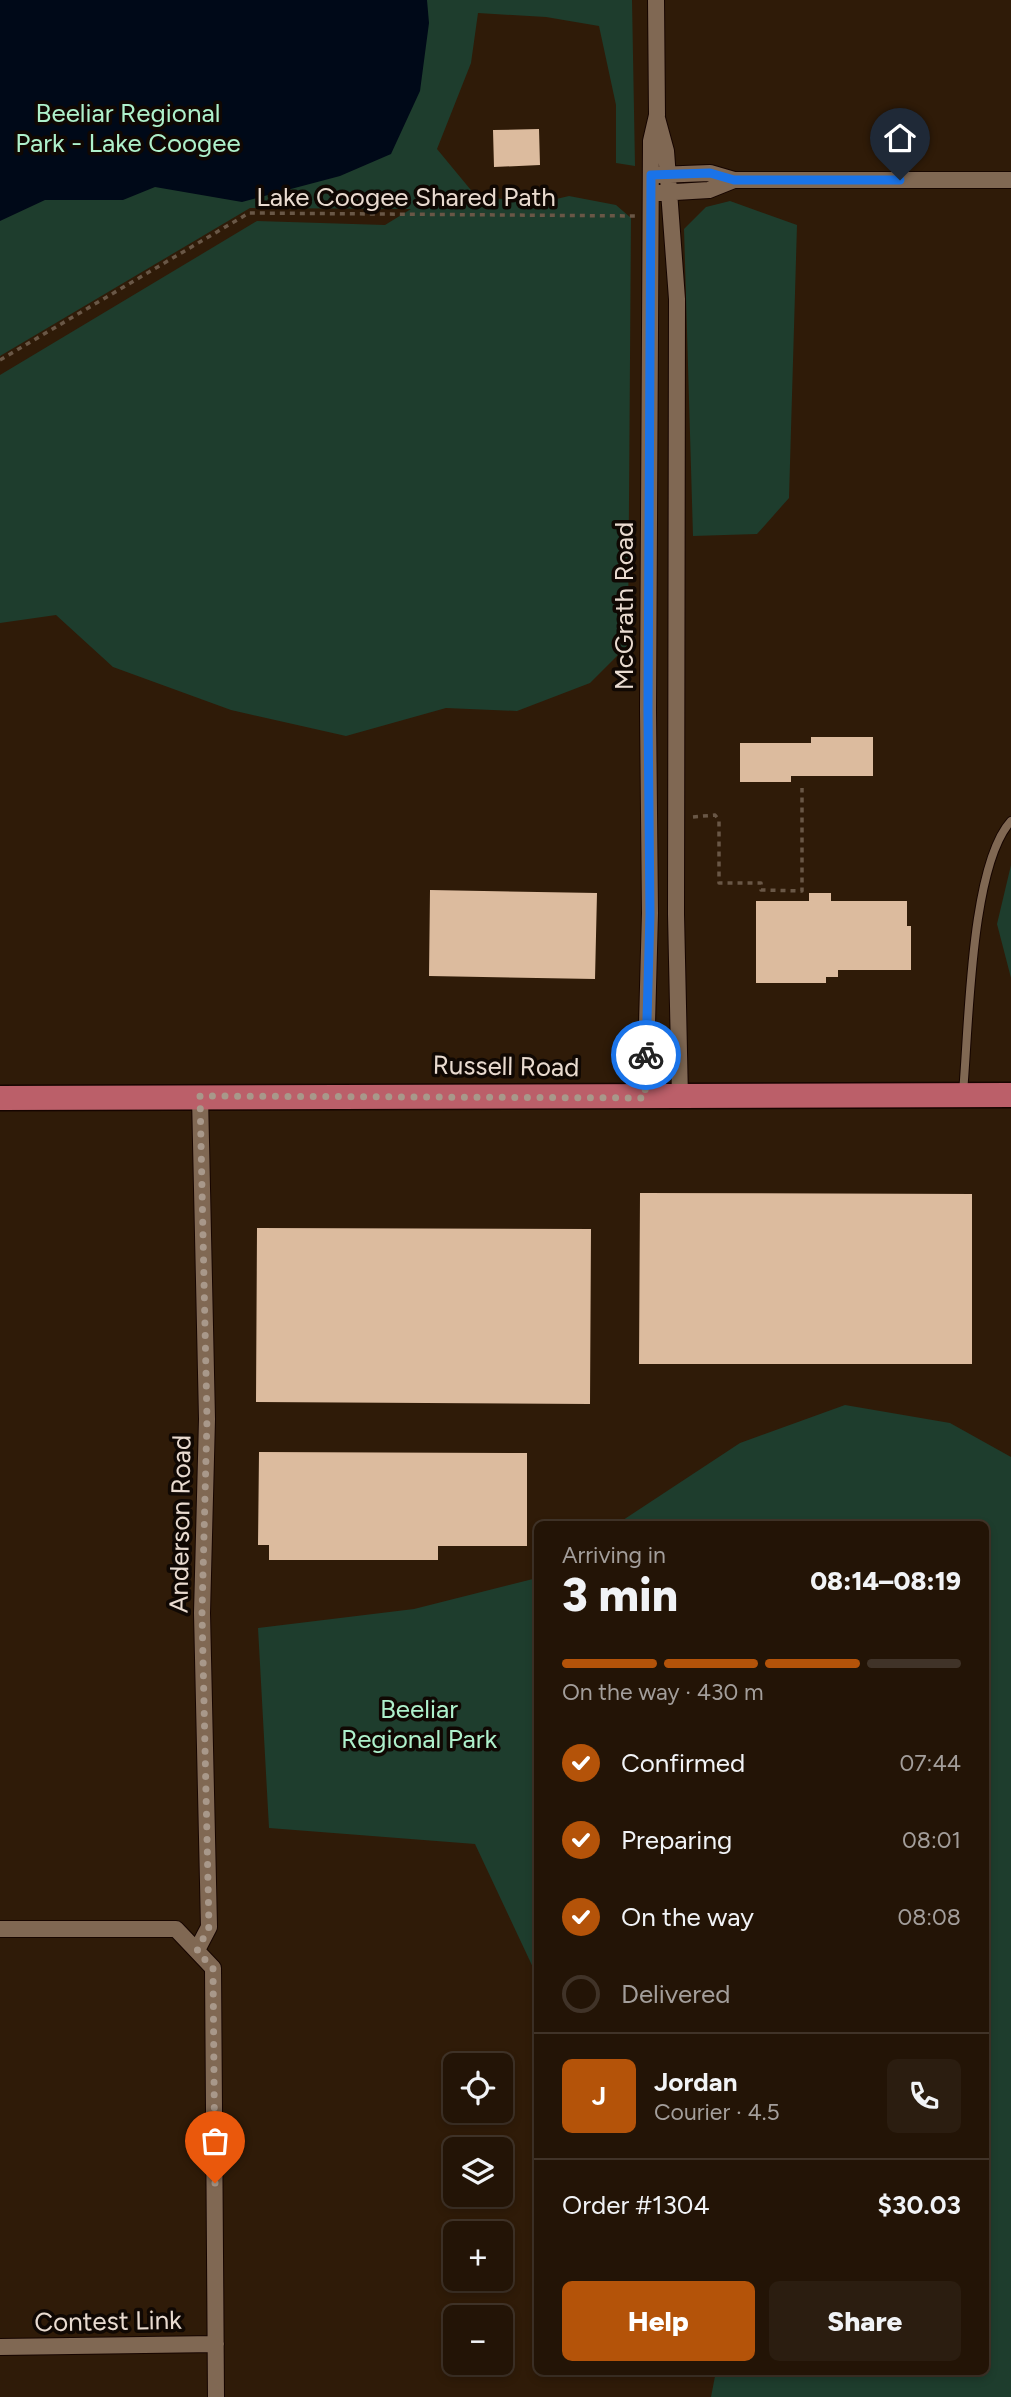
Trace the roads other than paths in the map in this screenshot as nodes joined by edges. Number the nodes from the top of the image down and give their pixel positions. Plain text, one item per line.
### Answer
1 (656, 0) edge
2 (659, 175) junction
3 (734, 180) junction
4 (1011, 180) edge
5 (660, 193) junction
6 (1011, 821) edge
7 (963, 1095) junction
8 (1011, 1095) edge
9 (200, 1096) junction
10 (0, 1098) edge
11 (645, 1098) junction
12 (680, 1098) junction
13 (0, 1929) edge
14 (197, 1951) junction
15 (216, 2344) junction
16 (0, 2347) edge
17 (216, 2397) edge

1 - 2 street, McGrath Road
2 - 3 street
2 - 5 street, McGrath Road
3 - 4 street
3 - 5 street
5 - 11 street, McGrath Road
5 - 12 street, McGrath Road
6 - 7 lane
7 - 8 main road, Russell Road
7 - 12 main road, Russell Road
9 - 10 main road, Russell Road
9 - 11 main road, Russell Road
9 - 14 street, Anderson Road
11 - 12 main road, Russell Road
13 - 14 street
14 - 15 street
15 - 16 street, Contest Link
15 - 17 street

